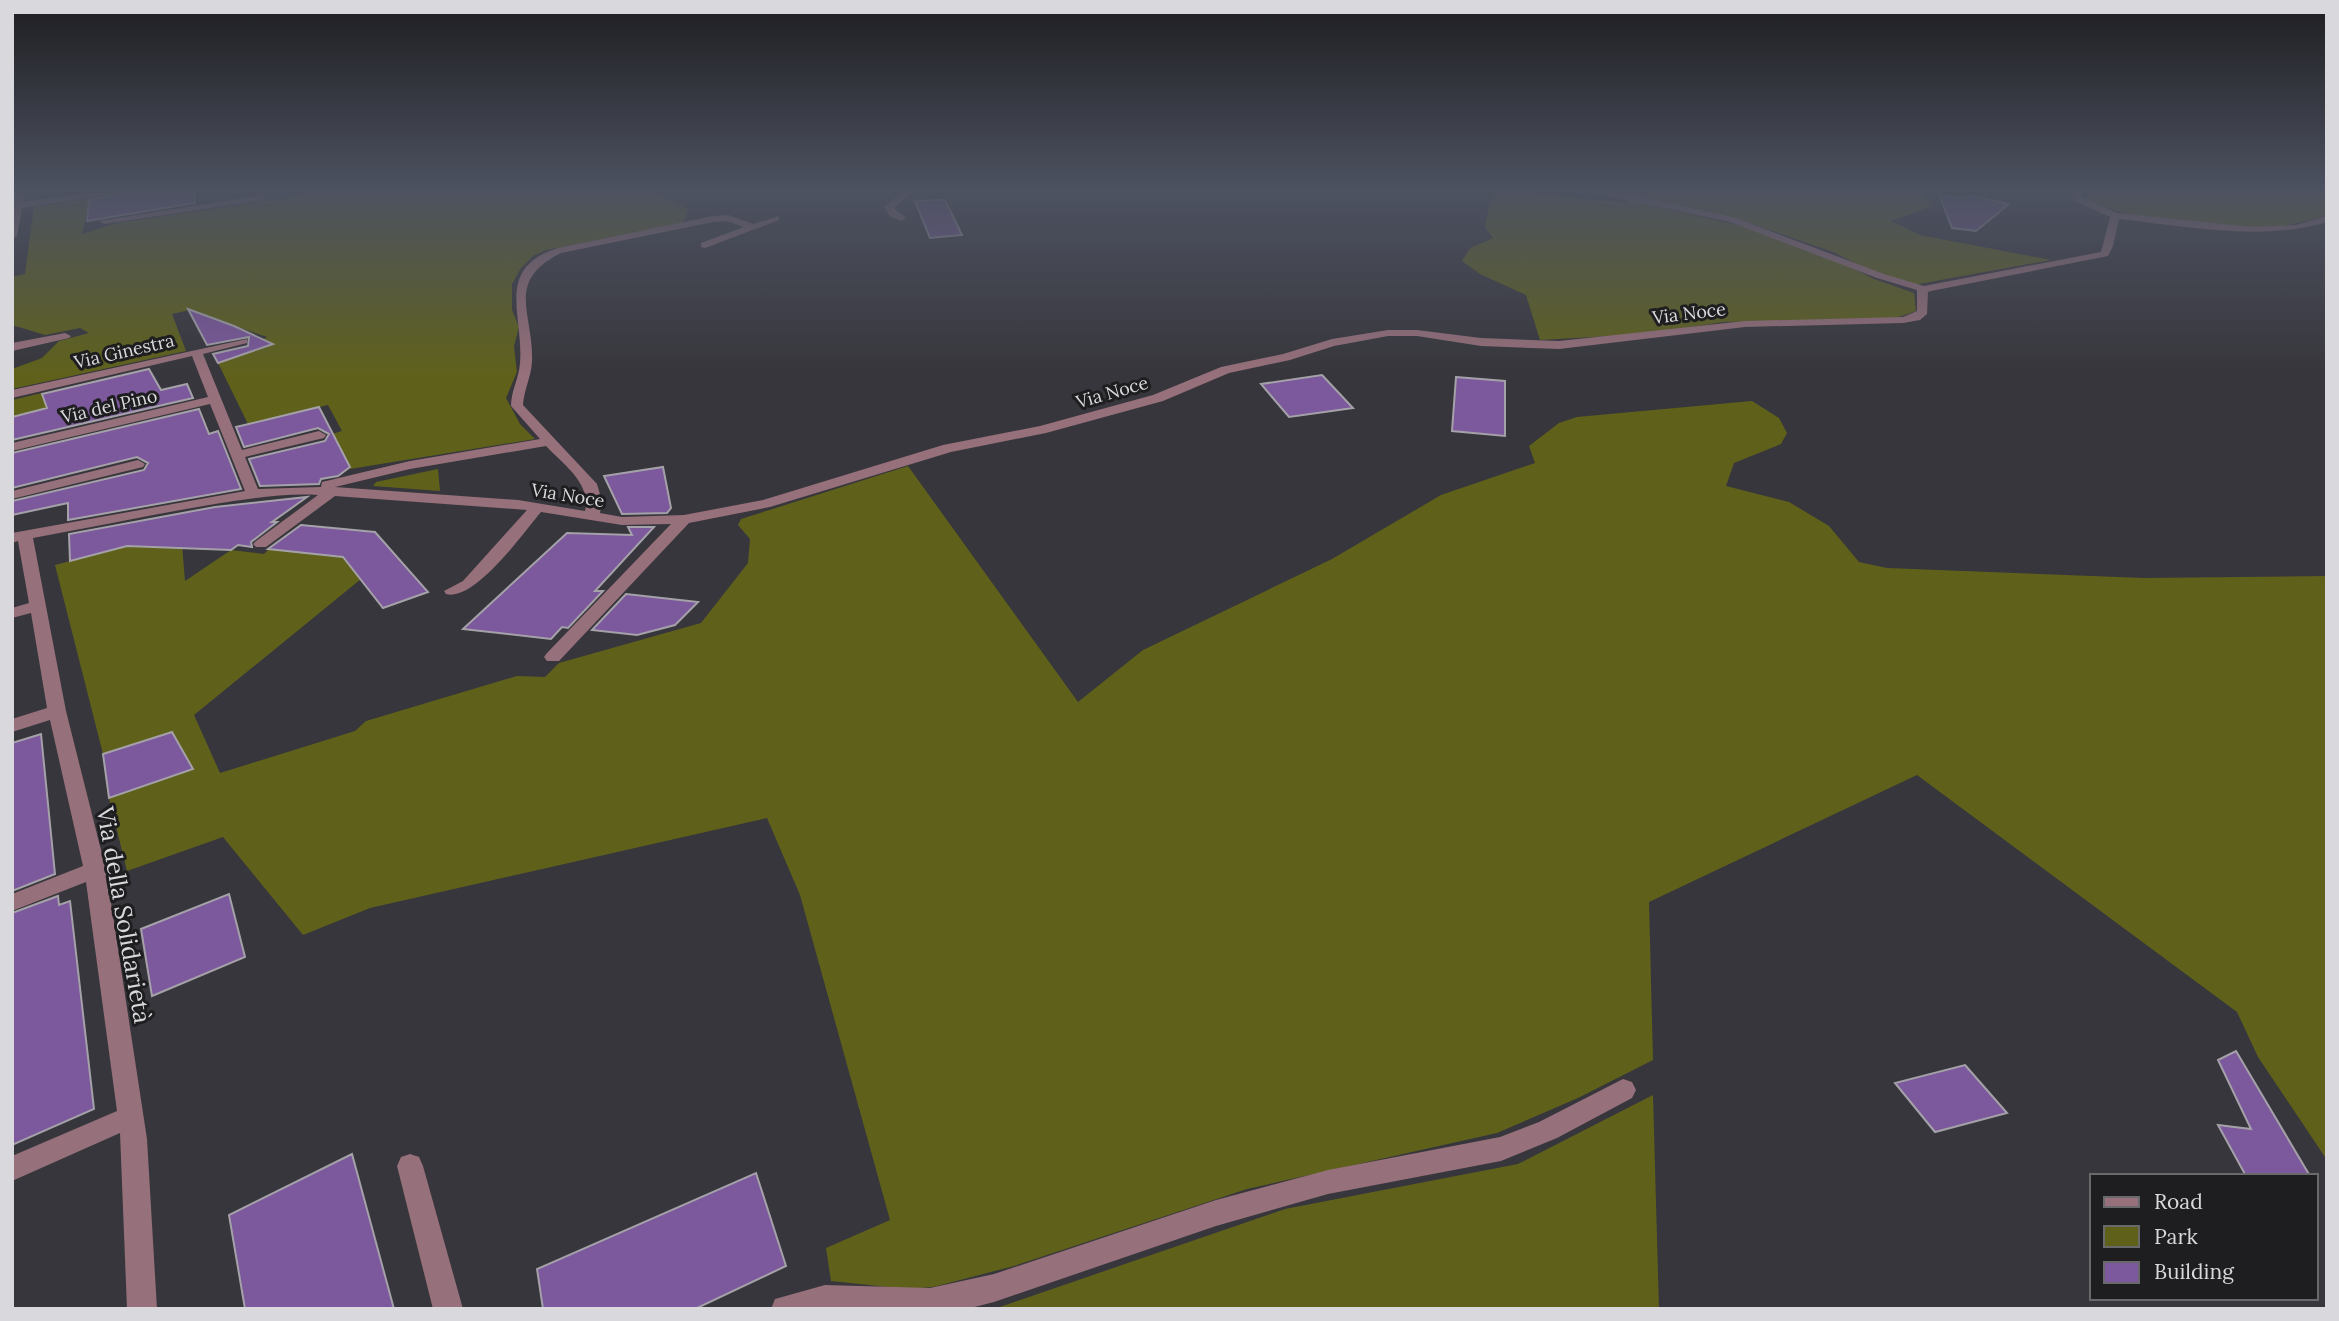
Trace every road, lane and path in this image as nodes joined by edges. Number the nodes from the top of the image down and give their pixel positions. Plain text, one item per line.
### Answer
1 (560, 251) edge
2 (1818, 251) edge
3 (2107, 251) edge
4 (1924, 289) junction
5 (65, 336) dead end
6 (243, 341) dead end
7 (12, 347) edge
8 (196, 352) junction
9 (12, 394) edge
10 (215, 399) junction
11 (319, 435) dead end
12 (551, 441) junction
13 (12, 447) edge
14 (237, 456) junction
15 (138, 464) dead end
16 (307, 490) junction
17 (334, 491) junction
18 (253, 494) junction
19 (12, 495) edge
20 (537, 508) junction
21 (591, 518) junction
22 (684, 519) junction
23 (19, 543) edge
24 (261, 544) dead end
25 (452, 591) dead end
26 (39, 605) junction
27 (12, 614) edge
28 (553, 657) dead end
29 (57, 711) junction
30 (12, 726) edge
31 (95, 870) junction
32 (12, 903) edge
33 (1623, 1090) dead end
34 (130, 1117) junction
35 (410, 1166) dead end
36 (12, 1169) edge
37 (787, 1308) edge
38 (142, 1309) edge
39 (448, 1309) edge

1 - 12 street
2 - 4 street
3 - 4 street
4 - 22 street, Via Noce
5 - 7 street
6 - 8 street, Via Ginestra
8 - 9 street, Via Ginestra
8 - 10 street
10 - 13 street, Via del Pino
10 - 14 street
11 - 14 street
12 - 16 street
12 - 21 street
14 - 18 street
15 - 19 street
16 - 17 street, Via Noce
16 - 18 street, Via Noce
17 - 20 street, Via Noce
17 - 24 street
18 - 23 street, Via Noce
20 - 21 street, Via Noce
20 - 25 street
21 - 22 street, Via Noce
22 - 28 street
23 - 26 street, Via della Solidarietà
26 - 27 street
26 - 29 street, Via della Solidarietà
29 - 30 street
29 - 31 street, Via della Solidarietà
31 - 32 street
31 - 34 street, Via della Solidarietà
33 - 37 street
34 - 36 street
34 - 38 street, Via della Solidarietà
35 - 39 street

